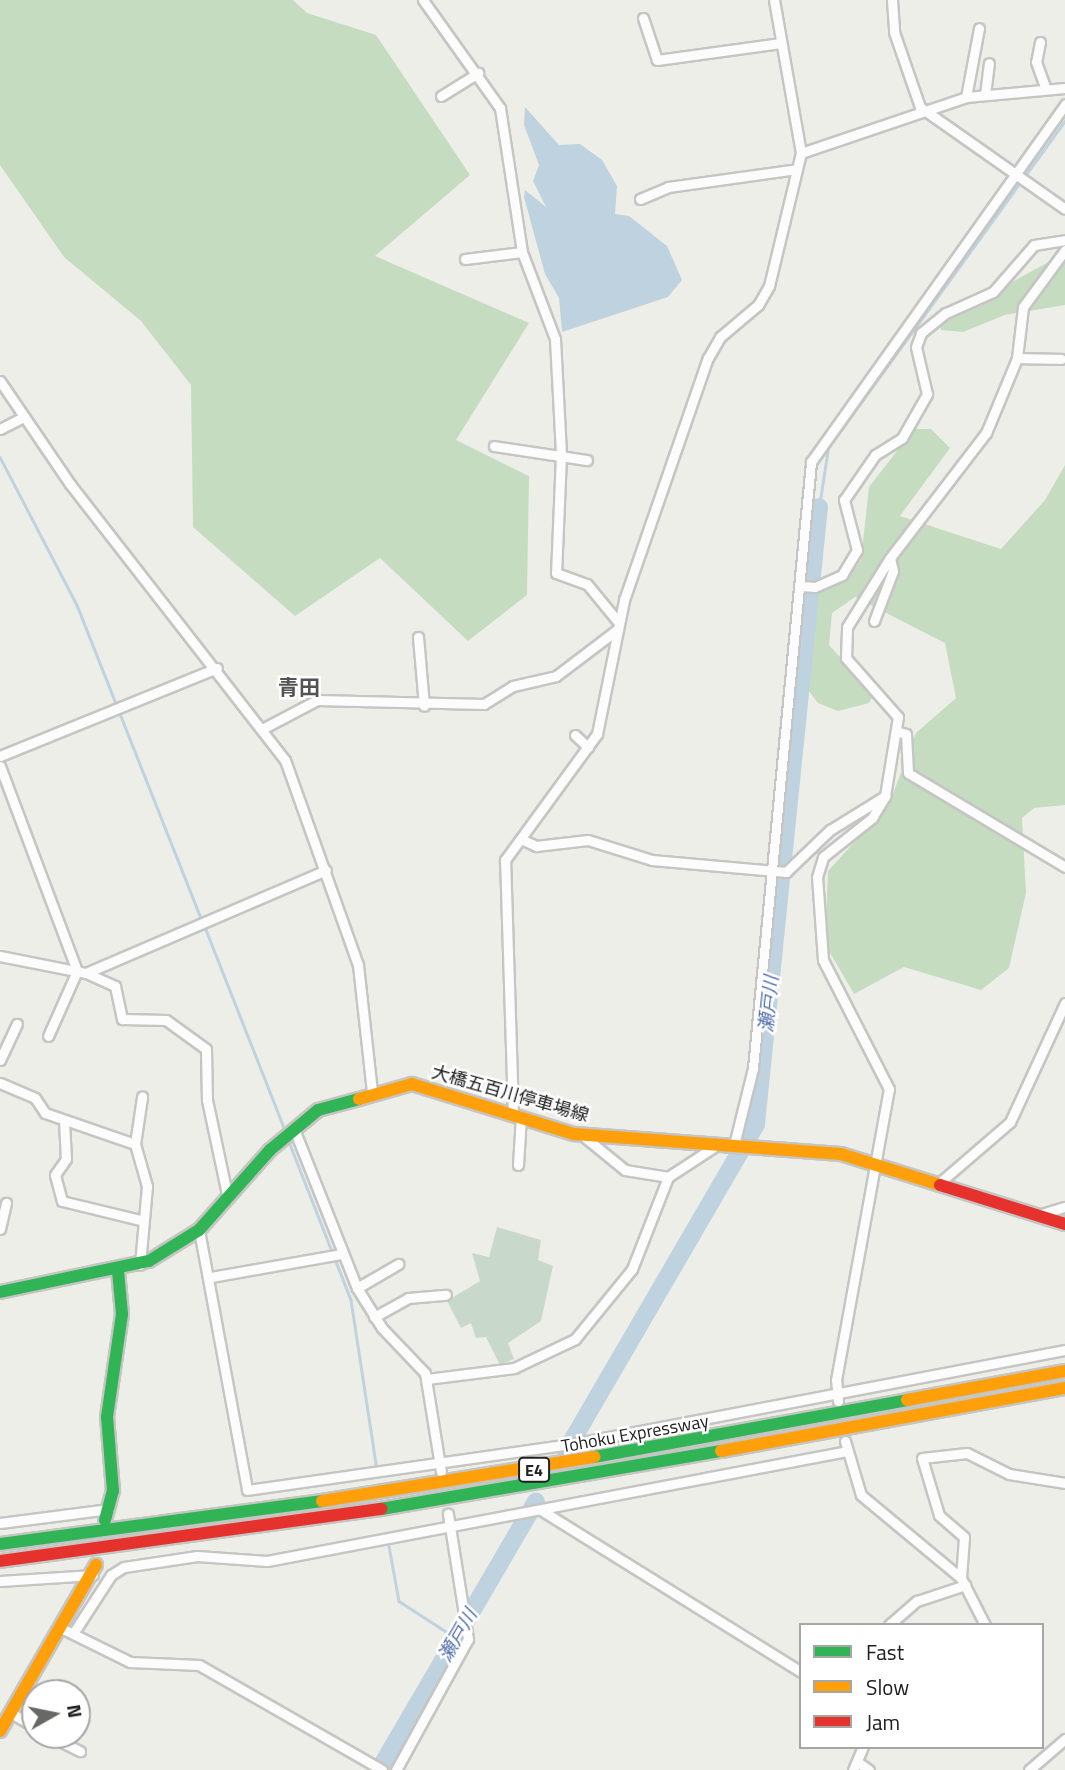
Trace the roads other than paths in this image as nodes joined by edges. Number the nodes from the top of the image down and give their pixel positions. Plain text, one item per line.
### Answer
1 (423, 0) edge
2 (774, 0) edge
3 (892, 0) edge
4 (643, 18) dead end
5 (979, 28) dead end
6 (1040, 42) dead end
7 (781, 43) junction
8 (989, 63) dead end
9 (478, 73) junction
10 (1045, 88) junction
11 (1065, 88) edge
12 (985, 95) junction
13 (441, 96) dead end
14 (966, 97) junction
15 (1065, 104) edge
16 (925, 111) junction
17 (801, 153) junction
18 (797, 169) junction
19 (1020, 177) junction
20 (640, 199) dead end
21 (1065, 209) edge
22 (1065, 240) edge
23 (1065, 250) edge
24 (522, 252) junction
25 (465, 259) dead end
26 (1017, 358) junction
27 (1060, 359) dead end
28 (0, 381) edge
29 (24, 417) junction
30 (0, 429) edge
31 (494, 446) dead end
32 (561, 455) junction
33 (587, 460) dead end
34 (890, 558) junction
35 (801, 586) junction
36 (874, 621) dead end
37 (619, 626) junction
38 (418, 637) dead end
39 (217, 668) junction
40 (424, 706) junction
41 (264, 728) junction
42 (899, 732) junction
43 (575, 735) dead end
44 (588, 747) junction
45 (0, 755) edge
46 (0, 765) edge
47 (885, 796) junction
48 (521, 839) junction
49 (1065, 867) edge
50 (326, 870) junction
51 (779, 872) junction
52 (0, 956) edge
53 (81, 972) junction
54 (1065, 1003) edge
55 (17, 1024) dead end
56 (47, 1036) dead end
57 (0, 1060) edge
58 (0, 1083) edge
59 (373, 1091) junction
60 (142, 1097) dead end
61 (517, 1114) junction
62 (64, 1121) junction
63 (289, 1133) junction
64 (582, 1135) junction
65 (135, 1144) junction
66 (718, 1144) junction
67 (735, 1145) junction
68 (872, 1162) junction
69 (518, 1165) dead end
70 (668, 1177) junction
71 (937, 1185) junction
72 (228, 1199) junction
73 (6, 1203) dead end
74 (1065, 1207) edge
75 (1038, 1215) junction
76 (140, 1220) junction
77 (1065, 1224) edge
78 (0, 1229) edge
79 (199, 1230) junction
80 (337, 1257) junction
81 (398, 1264) dead end
82 (140, 1265) junction
83 (118, 1271) junction
84 (211, 1277) junction
85 (357, 1288) junction
86 (0, 1293) edge
87 (446, 1295) dead end
88 (374, 1317) junction
89 (1065, 1350) edge
90 (1065, 1370) edge
91 (427, 1379) junction
92 (1065, 1388) edge
93 (837, 1389) junction
94 (838, 1401) dead end
95 (439, 1461) junction
96 (441, 1472) dead end
97 (1065, 1483) edge
98 (539, 1510) junction
99 (447, 1514) dead end
100 (107, 1515) joint
101 (0, 1523) edge
102 (450, 1527) junction
103 (0, 1544) edge
104 (0, 1561) edge
105 (94, 1570) joint
106 (0, 1581) edge
107 (963, 1581) junction
108 (891, 1623) edge
109 (984, 1623) edge
110 (69, 1630) junction
111 (799, 1671) edge
112 (12, 1713) junction
113 (21, 1718) edge
114 (0, 1731) edge
115 (1065, 1740) edge
116 (76, 1749) edge
117 (862, 1749) edge
118 (80, 1751) dead end
119 (1041, 1751) edge
120 (856, 1767) edge
121 (378, 1768) edge
122 (396, 1770) edge
123 (869, 1770) edge
124 (1029, 1770) edge

1 - 9 street
2 - 7 street
3 - 16 street
4 - 7 street
5 - 14 street
6 - 10 street
7 - 17 street
8 - 12 street
9 - 13 street
9 - 24 street
10 - 11 street
10 - 12 street
12 - 14 street
14 - 16 street
15 - 19 street
16 - 17 street
16 - 19 street
17 - 18 street
18 - 20 street
18 - 37 street
19 - 21 street
19 - 35 street
22 - 35 street
23 - 26 street
24 - 25 street
24 - 32 street
26 - 27 street
26 - 34 street
28 - 29 street
29 - 30 street
29 - 39 street
31 - 32 street
32 - 33 street
32 - 37 street
34 - 36 street
34 - 42 street
35 - 51 street
37 - 40 street
37 - 44 street
38 - 40 street
39 - 41 street
39 - 45 street
40 - 41 street
41 - 50 street
42 - 47 street
42 - 49 street
43 - 44 street
44 - 48 street
46 - 53 street
47 - 51 street
47 - 68 street
48 - 51 street
48 - 61 street
50 - 53 street
50 - 59 street
51 - 67 street
52 - 53 street
53 - 56 street
53 - 72 street
54 - 71 street
55 - 57 street
58 - 62 street
59 - 61 main road, 大橋五百川停車場線
59 - 63 main road, 大橋五百川停車場線
60 - 65 street
61 - 64 main road, 大橋五百川停車場線
61 - 69 street
62 - 65 street
62 - 76 street
63 - 72 main road, 大橋五百川停車場線
63 - 80 street
64 - 66 main road, 大橋五百川停車場線
64 - 70 street
65 - 76 street
66 - 67 main road, 大橋五百川停車場線
66 - 70 street
67 - 68 main road, 大橋五百川停車場線
68 - 71 main road, 大橋五百川停車場線
68 - 93 street
70 - 91 street
71 - 75 main road, 大橋五百川停車場線
72 - 79 main road, 大橋五百川停車場線
73 - 78 street
74 - 75 street
75 - 77 main road, 大橋五百川停車場線
76 - 82 street
79 - 82 main road, 大橋五百川停車場線
79 - 84 street
80 - 84 street
80 - 85 street
81 - 85 street
82 - 83 main road, 大橋五百川停車場線
83 - 86 main road, 大橋五百川停車場線
83 - 100 main road
84 - 95 street
85 - 88 street
87 - 88 street
88 - 91 street
89 - 93 street
90 - 103 main road, Tohoku Expressway / E4
91 - 95 street
92 - 104 main road, Tohoku Expressway / E4
93 - 94 street
93 - 95 street
95 - 96 street
97 - 107 street
98 - 102 street
98 - 107 street
98 - 111 street
99 - 102 street
100 - 101 street
102 - 110 street
102 - 122 street
105 - 106 street
105 - 110 main road
107 - 108 street
107 - 109 street
110 - 112 main road
110 - 121 street
112 - 113 street
112 - 114 main road
115 - 119 street
116 - 118 street
117 - 120 street
119 - 124 street
120 - 123 street

